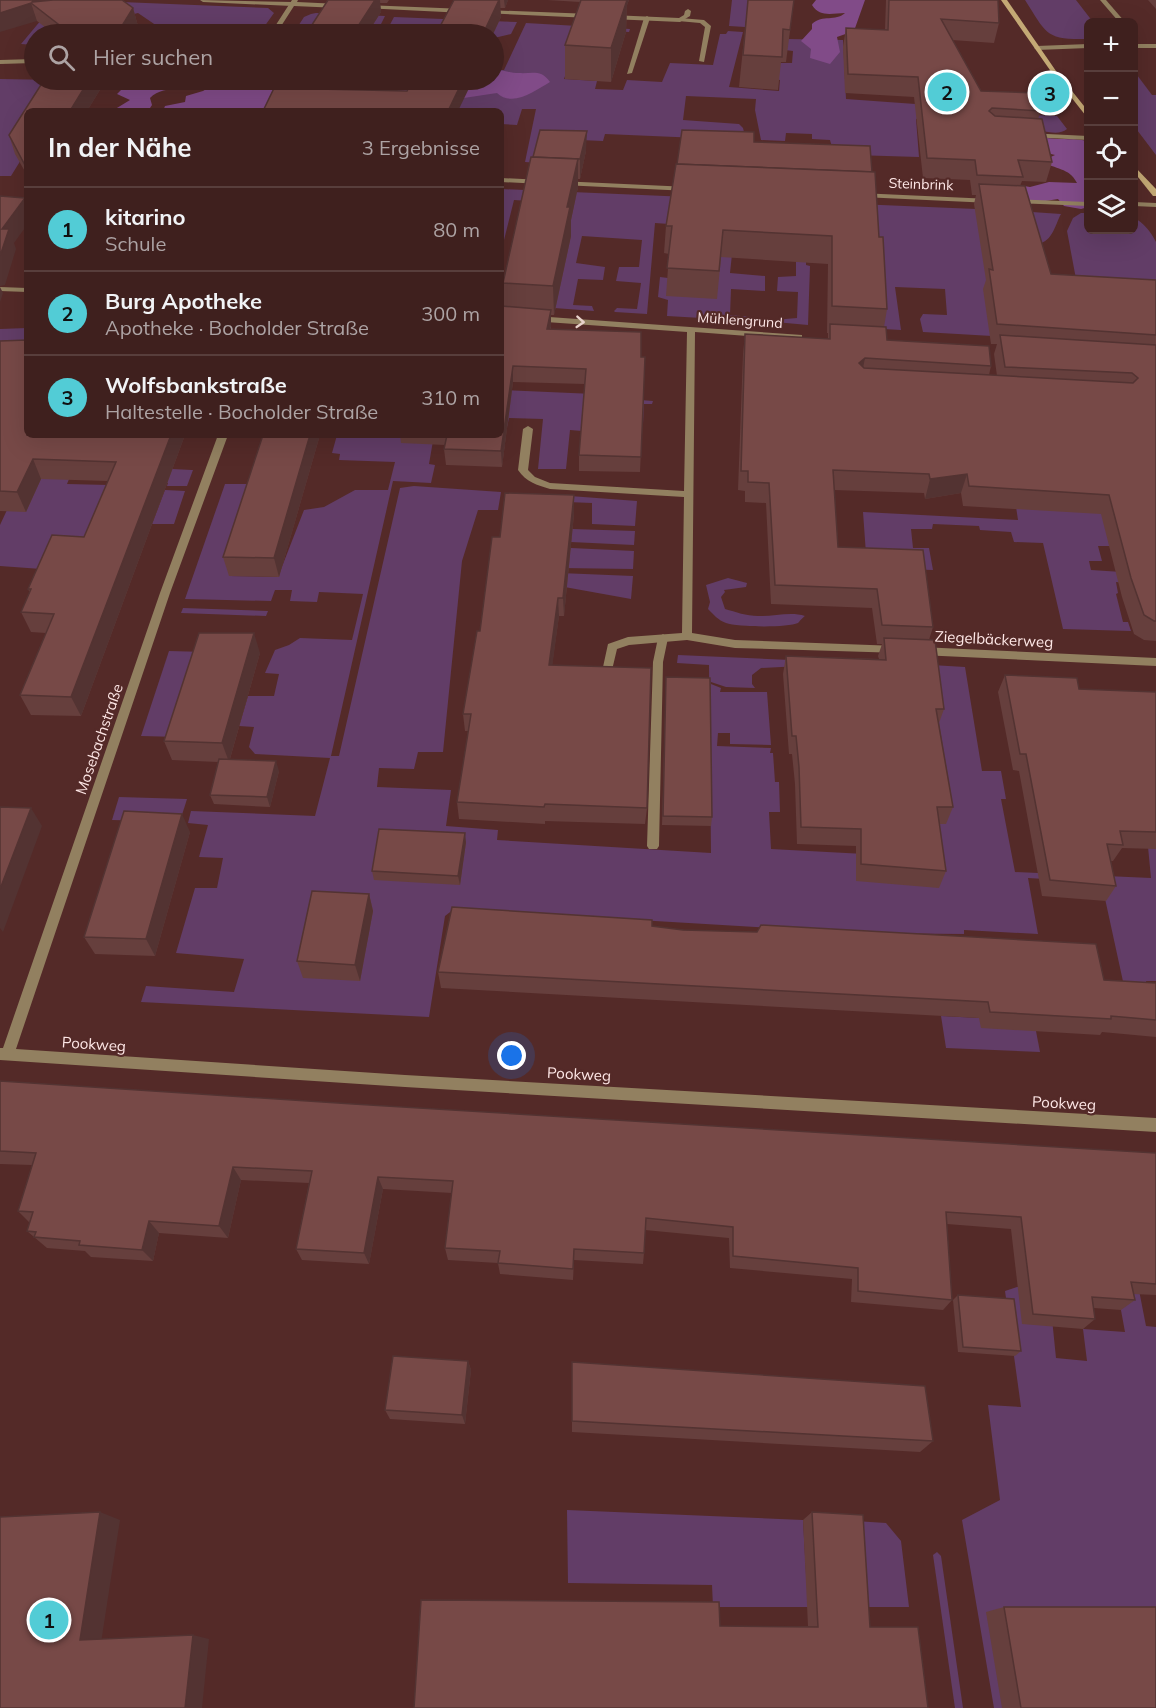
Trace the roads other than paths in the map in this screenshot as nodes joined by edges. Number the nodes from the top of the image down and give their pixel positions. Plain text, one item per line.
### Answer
1 (203, 0) edge
2 (1004, 0) edge
3 (1103, 0) edge
4 (294, 2) edge
5 (470, 11) edge
6 (688, 11) dead end
7 (482, 12) edge
8 (647, 18) junction
9 (1119, 18) edge
10 (680, 20) junction
11 (280, 24) edge
12 (1084, 46) edge
13 (1138, 46) edge
14 (1156, 46) edge
15 (1037, 48) junction
16 (24, 61) edge
17 (702, 61) dead end
18 (0, 62) edge
19 (629, 73) dead end
20 (1084, 109) edge
21 (1020, 134) edge
22 (1084, 138) edge
23 (1138, 173) edge
24 (504, 180) edge
25 (702, 189) edge
26 (1156, 194) edge
27 (856, 195) edge
28 (997, 201) edge
29 (1009, 201) edge
30 (1084, 204) edge
31 (1138, 204) edge
32 (1156, 205) edge
33 (0, 289) edge
34 (24, 290) edge
35 (524, 318) edge
36 (691, 330) junction
37 (811, 338) edge
38 (528, 429) dead end
39 (222, 438) edge
40 (688, 494) junction
41 (687, 636) junction
42 (663, 638) junction
43 (1156, 662) edge
44 (608, 667) edge
45 (653, 846) dead end
46 (3, 1054) edge
47 (1156, 1125) edge

1 - 4 street
2 - 15 main road
3 - 9 street
4 - 5 street
4 - 11 street
6 - 10 street
7 - 8 street
8 - 10 street
8 - 19 street
10 - 17 street
12 - 15 street
13 - 14 street
15 - 20 main road
16 - 18 street
21 - 22 street
23 - 26 main road
24 - 25 street
27 - 28 street, Steinbrink
29 - 30 street
31 - 32 street
33 - 34 street
35 -> 36 street, Mühlengrund
36 - 37 street, Mühlengrund
36 - 40 street
38 - 40 street
39 - 46 street, Mosebachstraße
40 - 41 street
41 - 42 street, Ziegelbäckerweg
41 - 43 street, Ziegelbäckerweg
42 - 44 street, Ziegelbäckerweg
42 - 45 street
46 - 47 street, Pookweg

